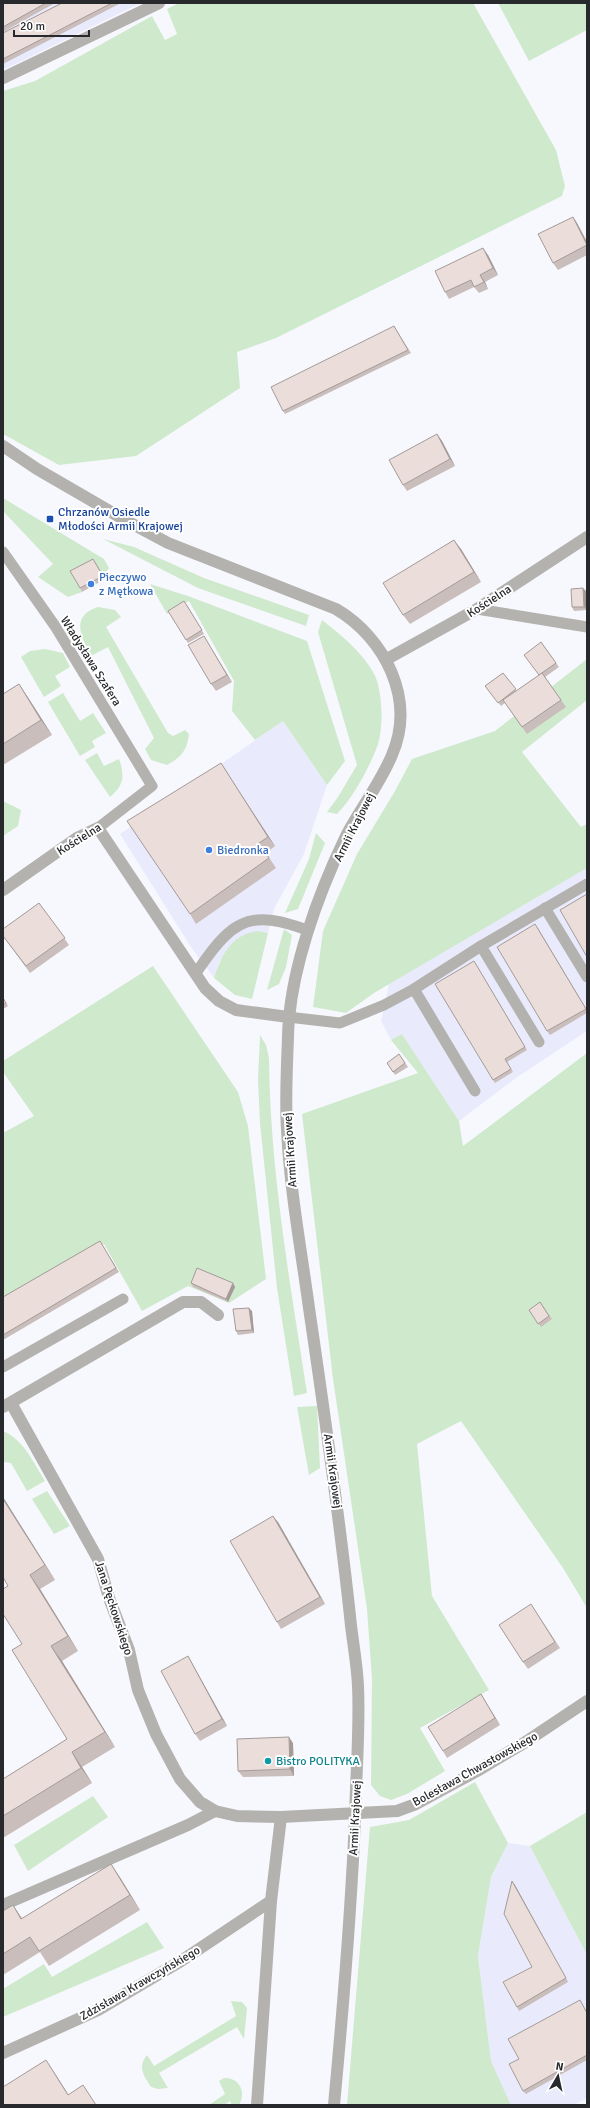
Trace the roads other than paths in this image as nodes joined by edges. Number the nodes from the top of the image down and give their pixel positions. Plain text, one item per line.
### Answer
1 (159, 3) edge
2 (3, 78) edge
3 (3, 446) edge
4 (587, 537) edge
5 (3, 552) edge
6 (477, 609) junction
7 (587, 627) edge
8 (387, 659) junction
9 (152, 786) joint
10 (98, 828) junction
11 (587, 884) edge
12 (3, 890) edge
13 (545, 908) junction
14 (308, 930) junction
15 (481, 946) junction
16 (196, 974) junction
17 (587, 977) edge
18 (414, 989) junction
19 (288, 1017) junction
20 (540, 1042) dead end
21 (475, 1091) dead end
22 (123, 1299) dead end
23 (218, 1315) dead end
24 (3, 1367) edge
25 (7, 1405) edge
26 (587, 1701) edge
27 (215, 1811) junction
28 (355, 1812) junction
29 (281, 1817) junction
30 (271, 1901) junction
31 (3, 1905) edge
32 (3, 2053) edge
33 (257, 2105) edge
34 (334, 2105) edge

1 - 2 street
3 - 8 street, Armii Krajowej
4 - 6 street, Kościelna
5 - 9 lane, Władysława Szafera
6 - 7 lane
6 - 8 street, Kościelna
8 - 14 street, Armii Krajowej
9 - 10 lane, Kościelna
10 - 12 street, Kościelna
10 - 16 street
11 - 13 lane
13 - 15 lane
13 - 17 lane
14 - 16 lane
14 - 19 street, Armii Krajowej
15 - 18 lane
15 - 20 lane
16 - 19 street
18 - 19 lane
18 - 21 lane
19 - 28 street, Armii Krajowej
22 - 24 lane
23 - 25 street, Jana Pęckowskiego
25 - 27 street, Jana Pęckowskiego
26 - 28 street, Bolesława Chwastowskiego
27 - 29 street, Jana Pęckowskiego
27 - 31 street
28 - 29 street, Jana Pęckowskiego
28 - 34 street, Armii Krajowej
29 - 30 street
30 - 32 street, Zdzisława Krawczyńskiego
30 - 33 street

